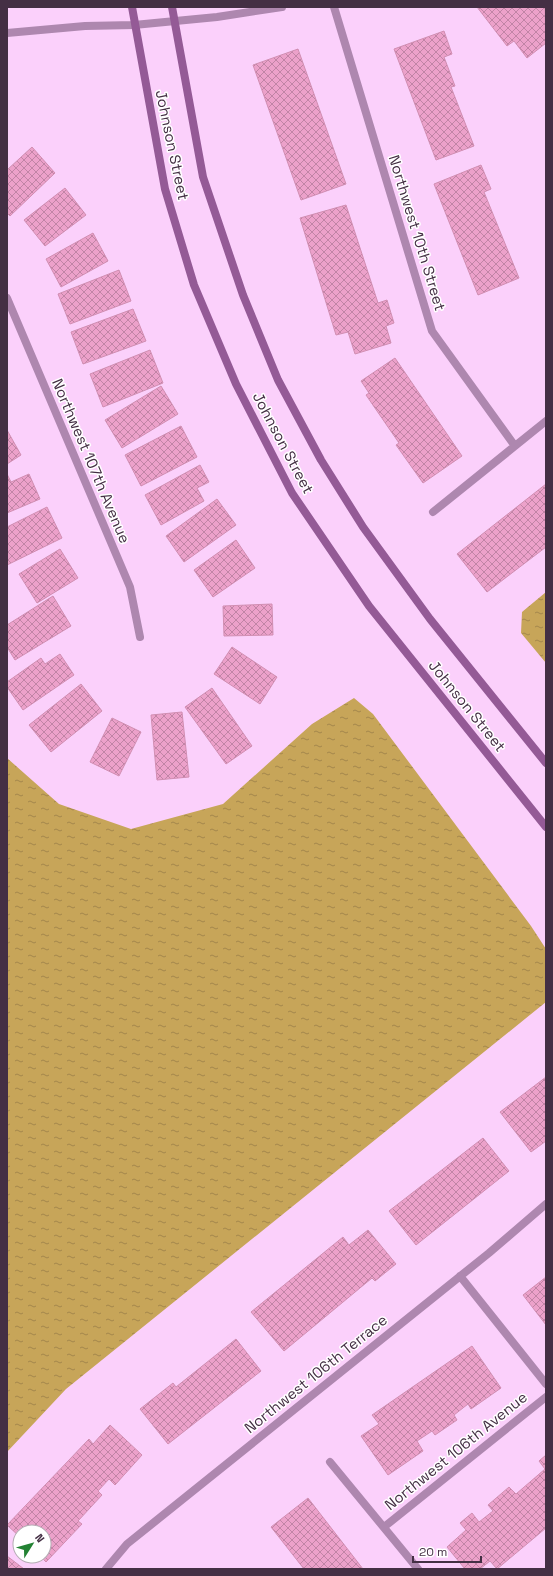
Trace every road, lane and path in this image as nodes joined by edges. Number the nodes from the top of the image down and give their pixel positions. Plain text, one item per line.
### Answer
1 (132, 7) edge
2 (172, 7) edge
3 (282, 7) edge
4 (334, 7) edge
5 (174, 21) junction
6 (134, 25) junction
7 (7, 33) edge
8 (7, 298) edge
9 (546, 421) edge
10 (515, 446) junction
11 (433, 512) dead end
12 (140, 637) dead end
13 (546, 763) edge
14 (546, 827) edge
15 (546, 1204) edge
16 (460, 1276) junction
17 (546, 1384) edge
18 (546, 1397) edge
19 (330, 1462) dead end
20 (384, 1527) junction
21 (106, 1569) edge
22 (418, 1569) edge

1 - 6 street, Johnson Street
2 - 5 street, Johnson Street
3 - 5 street
4 - 10 street, Northwest 10th Street
5 - 6 street
5 - 13 street, Johnson Street
6 - 7 street
6 - 14 street, Johnson Street
8 - 12 street, Northwest 107th Avenue
9 - 10 street
10 - 11 street
15 - 16 street, Northwest 106th Terrace
16 - 17 street
16 - 21 street, Northwest 106th Terrace
18 - 20 street, Northwest 106th Avenue
19 - 20 street
20 - 22 street

